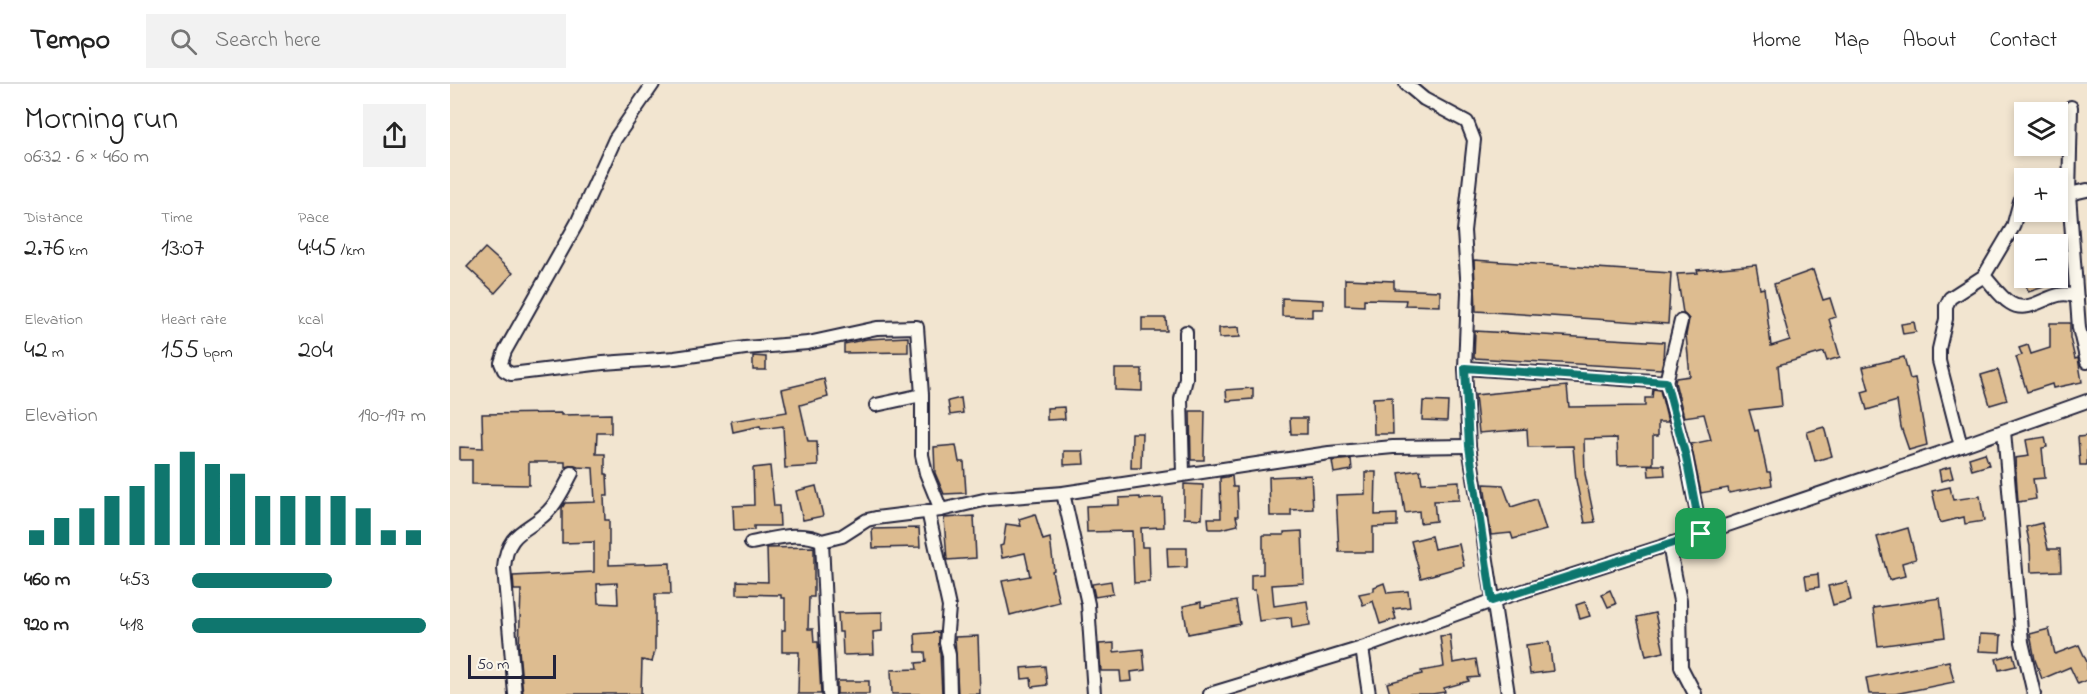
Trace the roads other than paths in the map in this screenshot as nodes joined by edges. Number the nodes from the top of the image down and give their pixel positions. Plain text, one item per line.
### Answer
1 (653, 84) edge
2 (1406, 84) edge
3 (2071, 107) dead end
4 (2087, 190) edge
5 (2069, 194) junction
6 (2014, 222) edge
7 (1984, 276) junction
8 (2077, 298) junction
9 (1681, 321) dead end
10 (1186, 332) dead end
11 (2087, 362) edge
12 (1465, 368) junction
13 (1666, 382) junction
14 (922, 395) junction
15 (2087, 401) edge
16 (876, 405) dead end
17 (2004, 430) junction
18 (1469, 446) junction
19 (1962, 446) junction
20 (572, 473) dead end
21 (1183, 474) junction
22 (1063, 493) junction
23 (935, 511) junction
24 (1701, 534) junction
25 (822, 541) junction
26 (751, 543) dead end
27 (1669, 545) junction
28 (1492, 601) junction
29 (1362, 648) junction
30 (515, 694) edge
31 (829, 694) edge
32 (950, 694) edge
33 (1094, 694) edge
34 (1210, 694) edge
35 (1370, 694) edge
36 (1508, 694) edge
37 (1695, 694) edge
38 (2034, 694) edge

1 - 14 street
2 - 12 street
3 - 5 street
4 - 5 street
5 - 8 street
6 - 7 street
7 - 8 street
7 - 19 street
8 - 11 street
9 - 13 street
10 - 21 street
12 - 13 street
12 - 18 street
13 - 24 street
14 - 16 street
14 - 23 street
15 - 17 street
17 - 19 street
17 - 38 street
18 - 21 street
18 - 28 street
19 - 24 street
20 - 30 street
21 - 22 street
22 - 23 street
22 - 33 street
23 - 25 street
23 - 32 street
24 - 27 street
25 - 26 street
25 - 31 street
27 - 28 street
27 - 37 street
28 - 29 street
28 - 36 street
29 - 34 street
29 - 35 street

